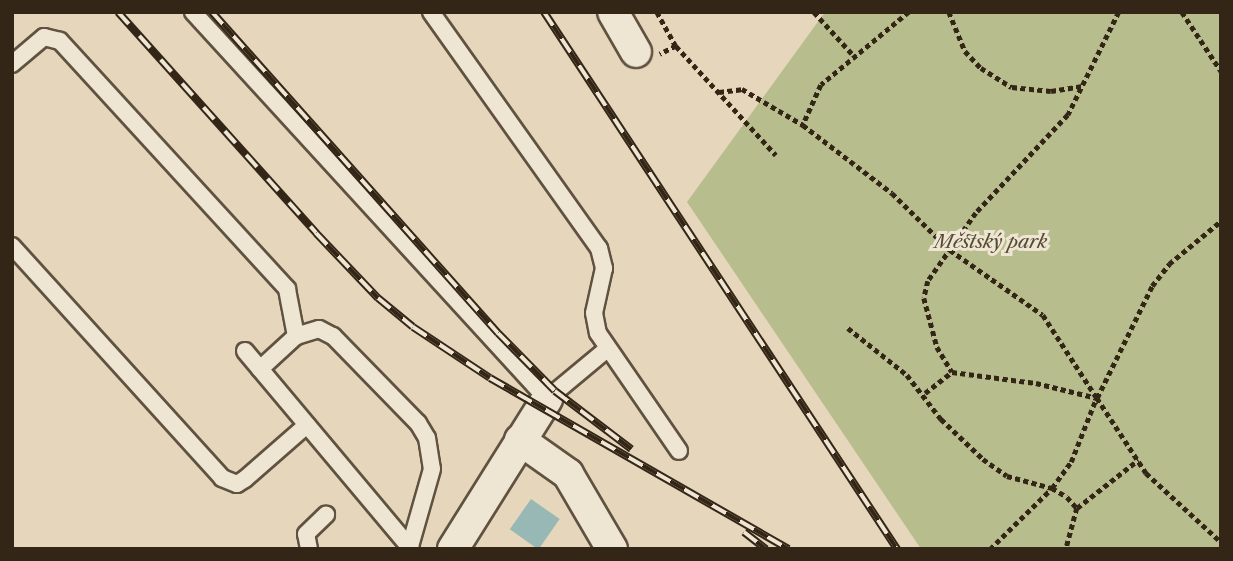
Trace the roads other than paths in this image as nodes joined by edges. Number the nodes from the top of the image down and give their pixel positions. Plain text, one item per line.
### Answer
1 (193, 12) edge
2 (431, 12) edge
3 (612, 12) edge
4 (636, 52) dead end
5 (12, 64) edge
6 (12, 246) edge
7 (296, 336) junction
8 (607, 349) junction
9 (245, 351) dead end
10 (260, 369) junction
11 (547, 399) junction
12 (307, 425) junction
13 (520, 440) junction
14 (679, 451) dead end
15 (326, 515) dead end
16 (410, 548) edge
17 (309, 549) edge
18 (453, 549) edge
19 (612, 549) edge

1 - 11 lane
2 - 8 lane
3 - 4 street
5 - 7 lane
6 - 12 lane
7 - 10 lane
7 - 16 lane
8 - 11 lane
8 - 14 lane
9 - 10 lane
10 - 12 lane
11 - 13 street
12 - 16 lane
13 - 18 street
13 - 19 street
15 - 17 lane

